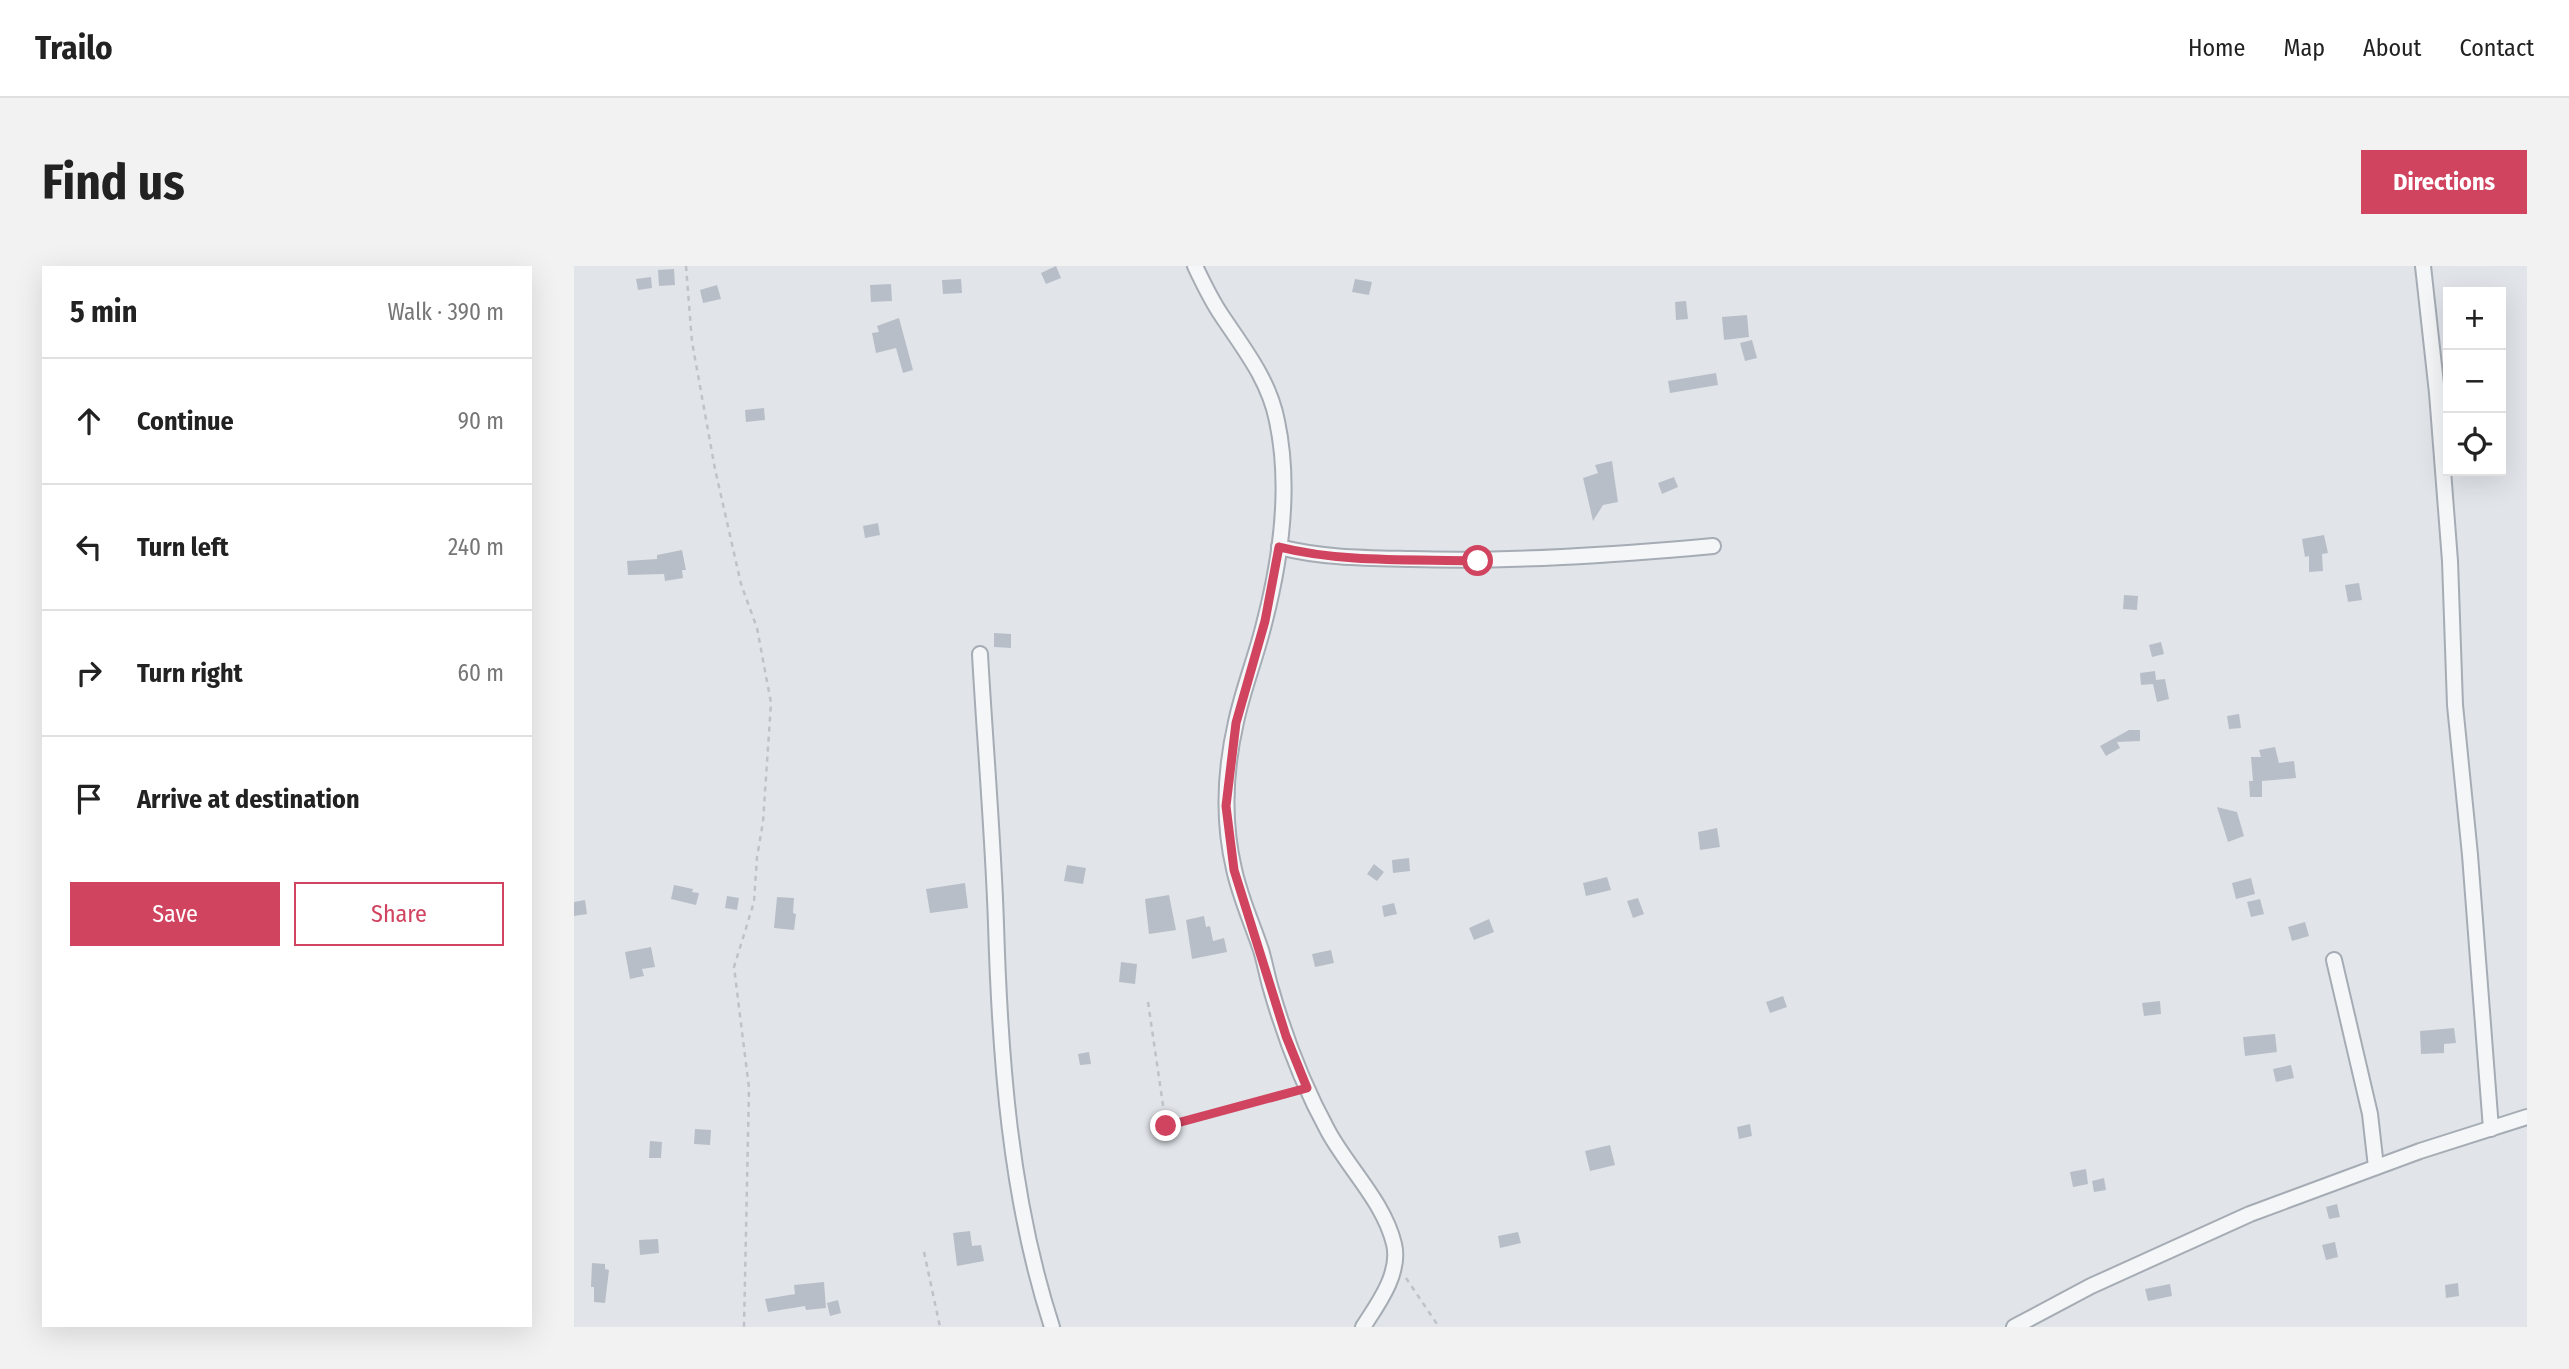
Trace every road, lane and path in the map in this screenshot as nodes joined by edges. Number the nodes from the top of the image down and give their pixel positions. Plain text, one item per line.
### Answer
1 (686, 266) edge
2 (1195, 266) edge
3 (2423, 266) edge
4 (1713, 546) dead end
5 (1279, 547) junction
6 (980, 654) dead end
7 (2334, 960) dead end
8 (1148, 1002) dead end
9 (1307, 1088) junction
10 (2527, 1117) edge
11 (2491, 1129) junction
12 (2376, 1167) junction
13 (924, 1252) dead end
14 (1396, 1264) junction
15 (744, 1327) edge
16 (940, 1327) edge
17 (1052, 1327) edge
18 (1363, 1327) edge
19 (1439, 1327) edge
20 (2014, 1327) edge

1 - 15 path
2 - 5 street
3 - 11 street
4 - 5 street
5 - 9 street
6 - 17 street
7 - 12 street
8 - 9 path
9 - 14 street
10 - 11 street
11 - 12 street
12 - 20 street
13 - 16 path
14 - 18 street
14 - 19 path

